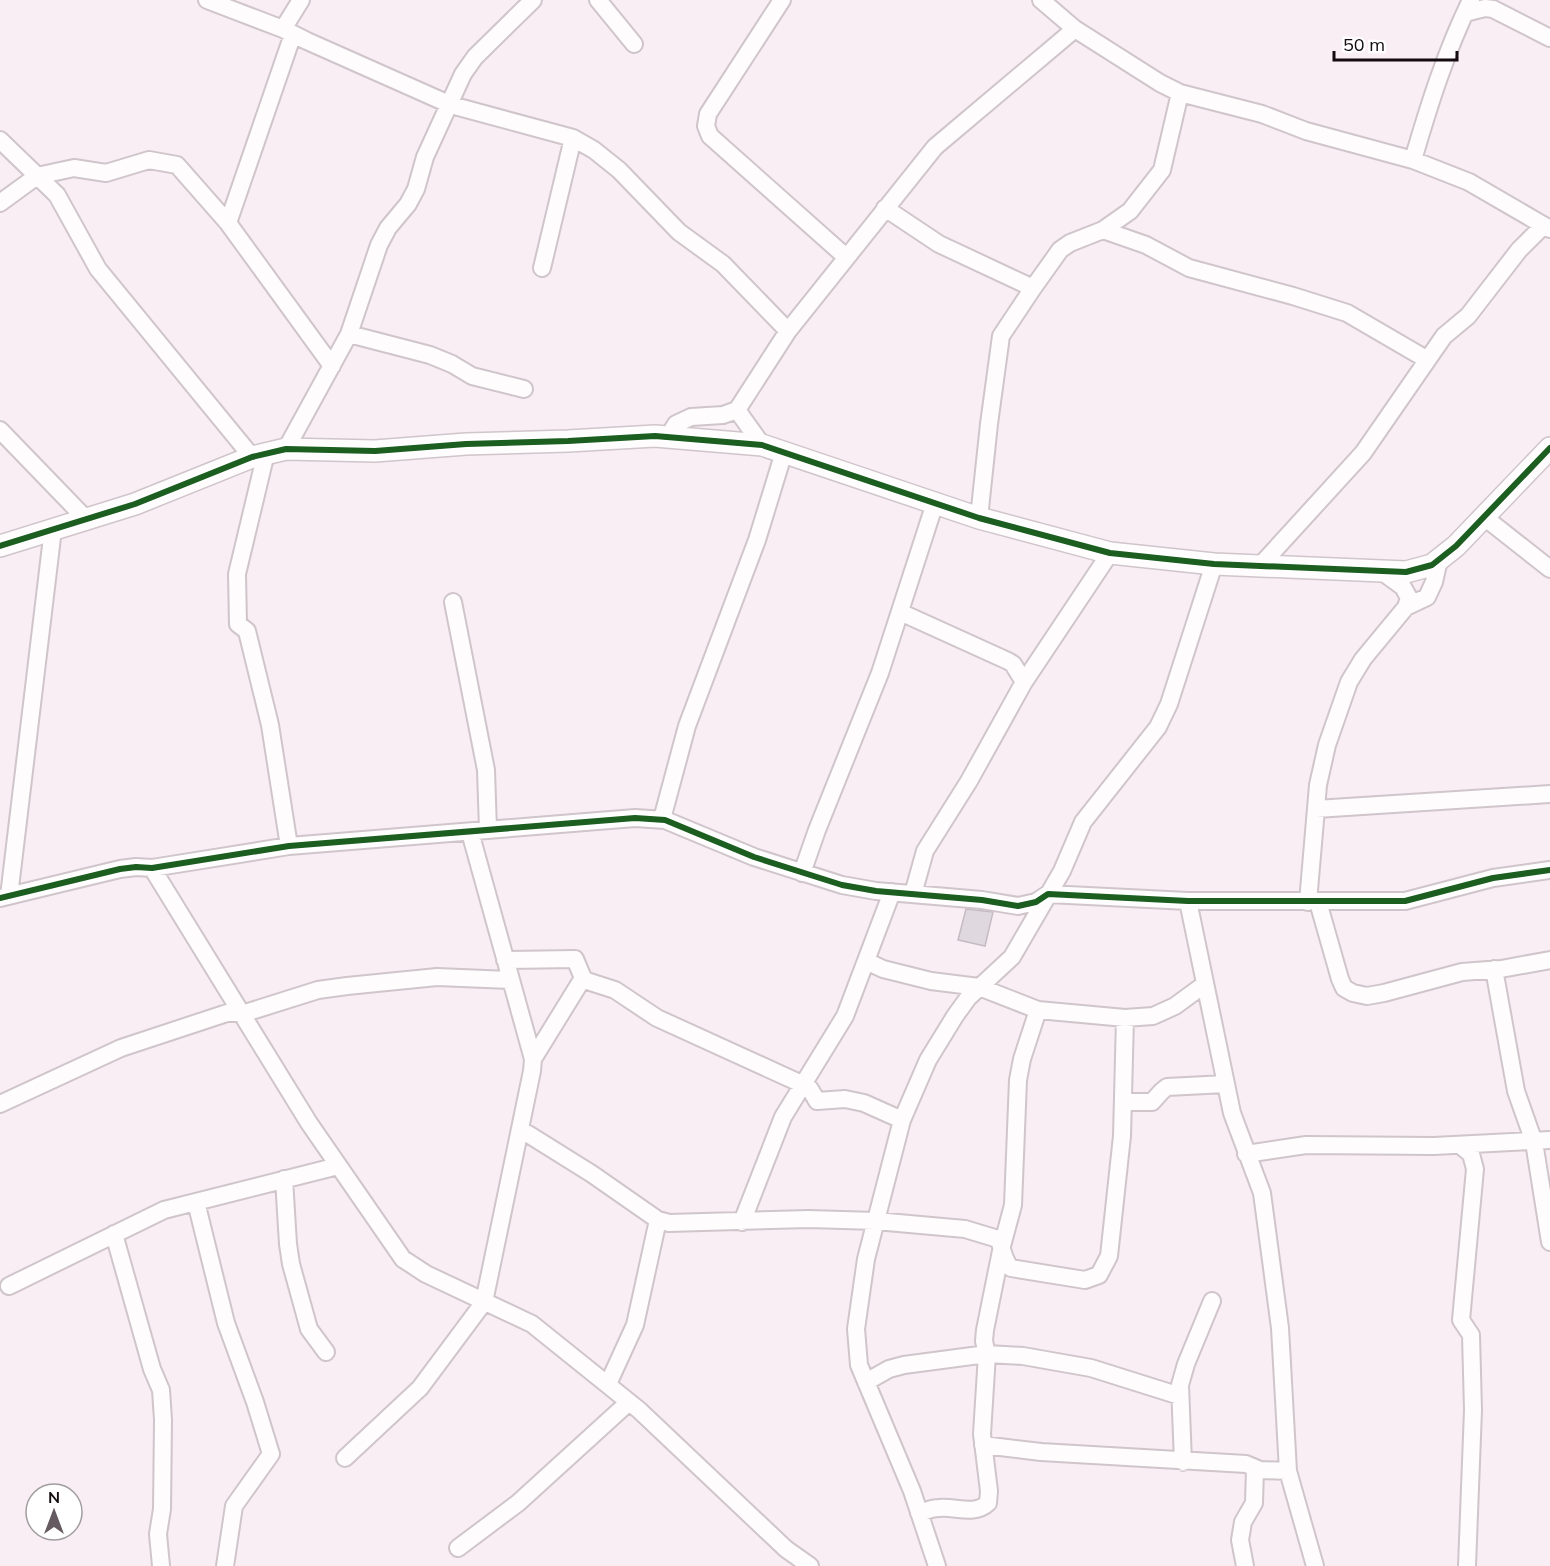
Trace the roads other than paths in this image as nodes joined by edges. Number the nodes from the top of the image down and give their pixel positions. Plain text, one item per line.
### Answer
1 (207, 0) edge
2 (301, 0) edge
3 (533, 0) edge
4 (598, 0) edge
5 (782, 0) edge
6 (1041, 0) edge
7 (1468, 6) edge
8 (1075, 29) junction
9 (288, 31) junction
10 (1550, 38) edge
11 (633, 44) dead end
12 (1180, 93) junction
13 (450, 105) junction
14 (573, 138) junction
15 (0, 140) edge
16 (1413, 160) junction
17 (37, 176) junction
18 (0, 203) edge
19 (885, 208) junction
20 (228, 223) junction
21 (1547, 228) edge
22 (1103, 230) junction
23 (846, 257) junction
24 (542, 268) dead end
25 (1033, 288) junction
26 (788, 331) junction
27 (349, 334) junction
28 (1426, 359) junction
29 (332, 366) junction
30 (524, 389) dead end
31 (737, 410) junction
32 (0, 430) edge
33 (668, 437) junction
34 (762, 445) junction
35 (1550, 448) edge
36 (784, 452) junction
37 (268, 453) junction
38 (935, 503) junction
39 (1484, 517) junction
40 (979, 518) junction
41 (86, 519) junction
42 (53, 529) junction
43 (0, 546) edge
44 (1110, 553) junction
45 (1439, 560) junction
46 (1214, 564) junction
47 (1259, 567) junction
48 (1550, 569) edge
49 (1381, 571) junction
50 (453, 602) dead end
51 (1406, 607) junction
52 (900, 612) junction
53 (1024, 682) junction
54 (1550, 794) edge
55 (1316, 808) junction
56 (662, 819) junction
57 (488, 830) junction
58 (470, 832) junction
59 (289, 846) junction
60 (152, 868) junction
61 (1550, 870) edge
62 (802, 873) junction
63 (892, 892) junction
64 (913, 894) junction
65 (1048, 894) junction
66 (5, 897) edge
67 (1188, 901) junction
68 (1313, 902) junction
69 (505, 960) junction
70 (1550, 960) edge
71 (866, 961) junction
72 (1494, 969) junction
73 (583, 978) junction
74 (510, 980) junction
75 (1205, 984) junction
76 (979, 987) junction
77 (1038, 1010) junction
78 (242, 1014) junction
79 (1125, 1017) junction
80 (533, 1059) junction
81 (1226, 1084) junction
82 (804, 1085) junction
83 (1123, 1102) junction
84 (0, 1104) edge
85 (902, 1120) junction
86 (520, 1129) junction
87 (1542, 1141) edge
88 (1501, 1143) junction
89 (1460, 1145) junction
90 (1246, 1154) junction
91 (338, 1166) junction
92 (1475, 1169) junction
93 (284, 1179) junction
94 (196, 1202) junction
95 (658, 1220) junction
96 (876, 1221) junction
97 (742, 1222) junction
98 (114, 1234) junction
99 (1550, 1242) edge
100 (1002, 1246) junction
101 (9, 1286) dead end
102 (1212, 1301) dead end
103 (484, 1302) junction
104 (326, 1352) dead end
105 (987, 1354) junction
106 (866, 1382) junction
107 (608, 1384) junction
108 (1180, 1396) junction
109 (629, 1402) junction
110 (983, 1445) junction
111 (345, 1458) dead end
112 (1183, 1461) junction
113 (1256, 1469) junction
114 (1288, 1471) junction
115 (919, 1513) junction
116 (458, 1548) dead end
117 (161, 1566) edge
118 (225, 1566) edge
119 (810, 1566) edge
120 (937, 1566) edge
121 (1245, 1566) edge
122 (1315, 1566) edge
123 (1467, 1566) edge

1 - 9 street
2 - 9 street
3 - 13 street
4 - 11 street
5 - 23 street
6 - 8 street
7 - 10 street
7 - 16 street
8 - 12 street
8 - 19 street
9 - 13 street
9 - 20 street
12 - 16 street
12 - 22 street
13 - 14 street
13 - 27 street
14 - 24 street
14 - 26 street
15 - 17 street
16 - 21 street
17 - 18 street
17 - 20 street
17 - 37 street
19 - 23 street
19 - 25 street
20 - 29 street
21 - 28 street
22 - 25 street
22 - 28 street
23 - 26 street
25 - 40 street
26 - 31 street
27 - 29 street
27 - 30 street
28 - 47 street
29 - 37 street
31 - 33 street
31 - 34 street
32 - 41 street
33 - 34 street
33 - 37 street
34 - 36 street
35 - 39 street
36 - 38 street
36 - 56 street
37 - 41 street
37 - 59 street
38 - 40 street
38 - 52 street
39 - 45 street
39 - 48 street
40 - 44 street
41 - 42 street
42 - 43 street
42 - 66 street
44 - 46 street
44 - 53 street
45 - 49 street
45 - 51 street
46 - 47 street
46 - 65 street
47 - 49 street
49 - 51 street
50 - 57 street
51 - 55 street
52 - 53 street
52 - 62 street
53 - 64 street
54 - 55 street
55 - 68 street
56 - 57 street
56 - 62 street
57 - 58 street
58 - 59 street
58 - 69 street
59 - 60 street
60 - 66 street
60 - 78 street
61 - 68 street
62 - 63 street
63 - 64 street
63 - 71 street
64 - 65 street
65 - 67 street
65 - 76 street
67 - 68 street
67 - 75 street
68 - 72 street
69 - 73 street
69 - 74 street
70 - 72 street
71 - 76 street
71 - 82 street
72 - 87 street
73 - 80 street
73 - 82 street
74 - 78 street
74 - 80 street
75 - 79 street
75 - 81 street
76 - 77 street
76 - 85 street
77 - 79 street
77 - 100 street
78 - 84 street
78 - 91 street
79 - 83 street
80 - 86 street
81 - 83 street
81 - 90 street
82 - 85 street
82 - 97 street
83 - 100 street
85 - 96 street
86 - 95 street
86 - 103 street
87 - 88 street
87 - 99 street
88 - 89 street
88 - 92 street
89 - 90 street
89 - 92 street
90 - 114 street
91 - 93 street
91 - 103 street
92 - 123 street
93 - 94 street
93 - 104 street
94 - 98 street
94 - 118 street
95 - 97 street
95 - 107 street
96 - 97 street
96 - 100 street
96 - 106 street
98 - 101 street
98 - 117 street
100 - 105 street
102 - 108 street
103 - 107 street
103 - 111 street
105 - 106 street
105 - 108 street
105 - 110 street
106 - 115 street
107 - 109 street
108 - 112 street
109 - 116 street
109 - 119 street
110 - 112 street
110 - 115 street
112 - 113 street
113 - 114 street
113 - 121 street
114 - 122 street
115 - 120 street

